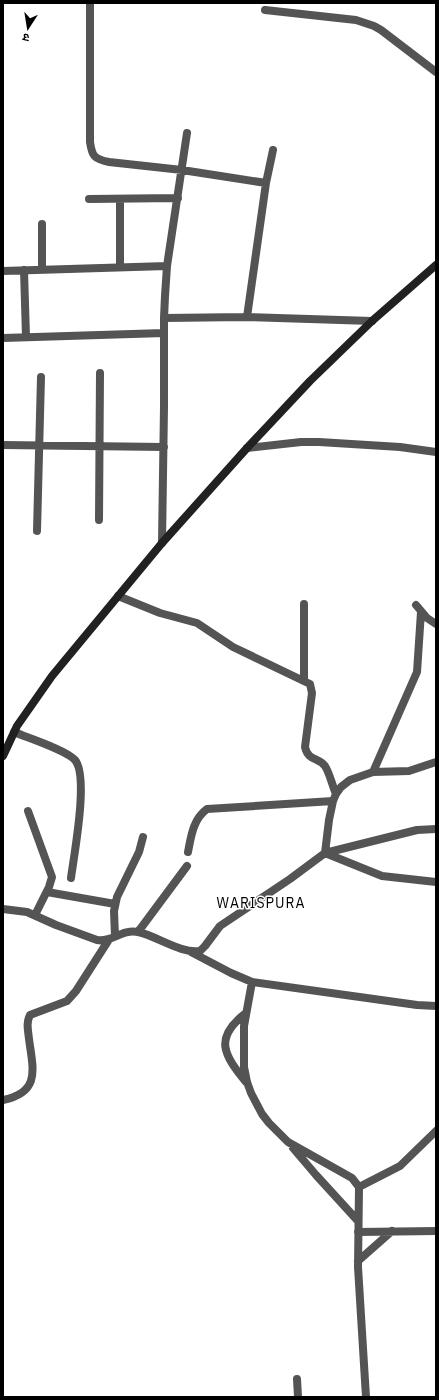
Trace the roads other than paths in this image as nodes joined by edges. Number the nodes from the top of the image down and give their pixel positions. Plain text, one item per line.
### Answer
1 (90, 3) edge
2 (265, 10) dead end
3 (436, 72) edge
4 (187, 133) dead end
5 (273, 150) dead end
6 (182, 170) junction
7 (266, 183) junction
8 (178, 198) junction
9 (88, 199) dead end
10 (120, 199) junction
11 (42, 224) dead end
12 (436, 265) edge
13 (167, 266) junction
14 (120, 267) junction
15 (24, 270) junction
16 (42, 270) junction
17 (3, 271) edge
18 (248, 317) junction
19 (164, 318) junction
20 (372, 321) junction
21 (164, 333) junction
22 (26, 337) junction
23 (3, 338) edge
24 (100, 373) dead end
25 (41, 376) dead end
26 (3, 445) edge
27 (39, 445) junction
28 (99, 446) junction
29 (164, 447) junction
30 (247, 448) junction
31 (436, 452) edge
32 (98, 520) dead end
33 (37, 531) dead end
34 (162, 543) junction
35 (118, 596) junction
36 (304, 604) dead end
37 (416, 605) dead end
38 (421, 612) junction
39 (436, 624) edge
40 (304, 680) junction
41 (14, 732) junction
42 (3, 756) edge
43 (436, 762) edge
44 (373, 772) junction
45 (334, 797) junction
46 (28, 812) dead end
47 (436, 829) edge
48 (143, 837) dead end
49 (188, 852) dead end
50 (326, 853) junction
51 (187, 866) dead end
52 (71, 878) dead end
53 (436, 882) edge
54 (47, 892) junction
55 (115, 904) junction
56 (3, 909) edge
57 (35, 915) junction
58 (138, 932) junction
59 (111, 938) junction
60 (189, 951) junction
61 (252, 982) junction
62 (436, 1006) edge
63 (246, 1013) junction
64 (247, 1082) junction
65 (3, 1100) edge
66 (436, 1131) edge
67 (288, 1142) junction
68 (359, 1187) junction
69 (358, 1221) junction
70 (392, 1231) junction
71 (436, 1231) edge
72 (358, 1232) junction
73 (358, 1261) junction
74 (296, 1379) dead end
75 (298, 1397) edge
76 (366, 1397) edge

1 - 6 street
2 - 3 street
4 - 6 street
5 - 7 street
6 - 7 street
6 - 8 street
7 - 18 street
8 - 10 street
8 - 13 street
9 - 10 street
10 - 14 street
11 - 16 street
12 - 20 street
13 - 14 street
13 - 19 street
14 - 16 street
15 - 16 street
15 - 17 street
15 - 22 street
18 - 19 street
18 - 20 street
19 - 21 street
20 - 30 street
21 - 22 street
21 - 29 street
22 - 23 street
24 - 28 street
25 - 27 street
26 - 27 street
27 - 28 street
27 - 33 street
28 - 29 street
28 - 32 street
29 - 34 street
30 - 31 street
30 - 34 street
34 - 35 street
35 - 40 street
35 - 41 street
36 - 40 street
37 - 38 street
38 - 39 street
38 - 44 street
40 - 45 street
41 - 42 street
41 - 52 street
43 - 44 street
44 - 45 street
45 - 49 street
45 - 50 street
46 - 54 street
47 - 50 street
48 - 55 street
50 - 53 street
50 - 60 street
51 - 58 street
54 - 55 street
54 - 57 street
55 - 59 street
56 - 57 street
57 - 59 street
58 - 59 street
58 - 60 street
59 - 65 street
60 - 61 street
61 - 62 street
61 - 63 street
63 - 64 street
63 - 64 street
64 - 67 street
66 - 68 street
67 - 68 street
67 - 69 street
68 - 69 street
69 - 72 street
70 - 71 street
70 - 72 street
70 - 73 street
72 - 73 street
73 - 76 street
74 - 75 street

